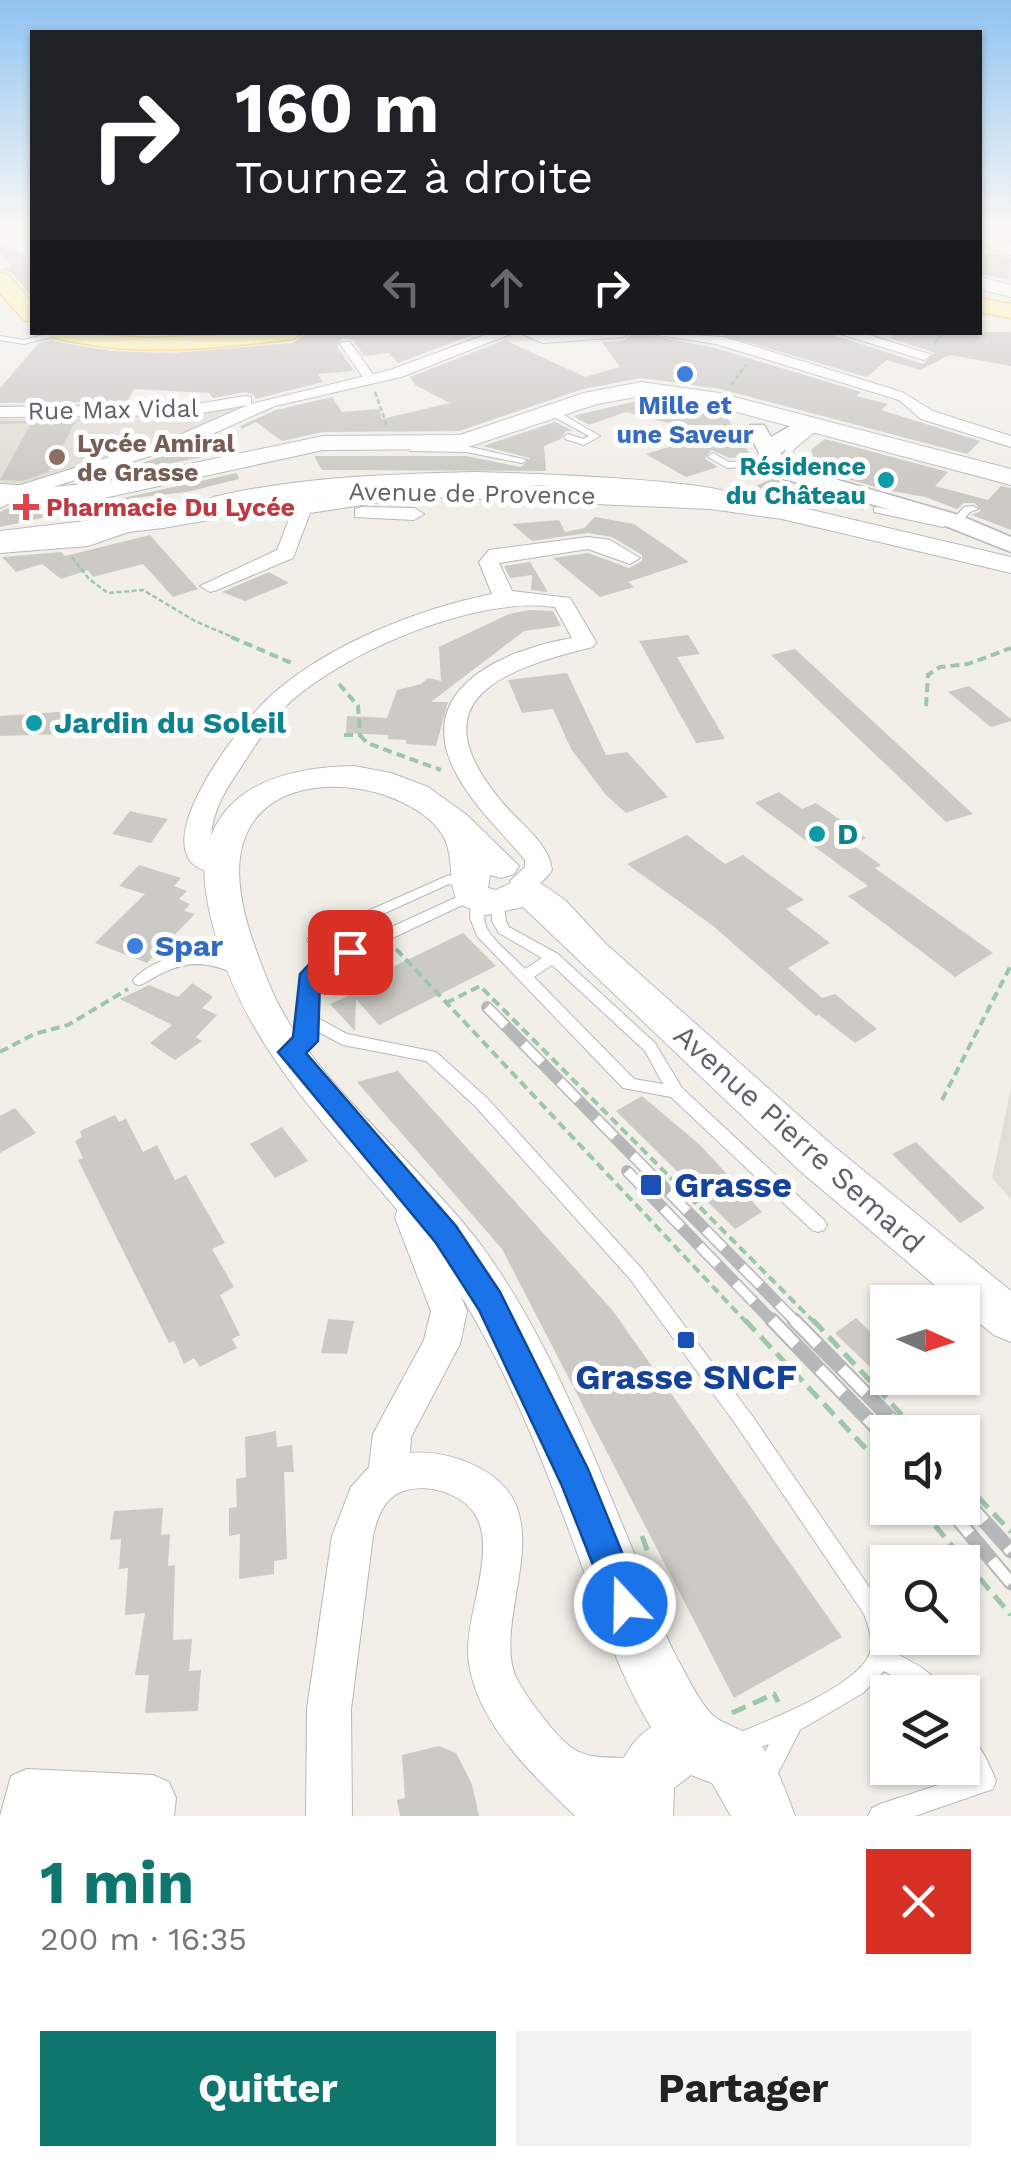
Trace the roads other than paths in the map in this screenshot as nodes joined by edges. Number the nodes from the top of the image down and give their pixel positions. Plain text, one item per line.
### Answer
1 (53, 335) edge
2 (73, 335) edge
3 (261, 335) edge
4 (500, 335) edge
5 (532, 335) edge
6 (580, 335) edge
7 (672, 335) edge
8 (852, 335) edge
9 (0, 338) edge
10 (346, 344) dead end
11 (924, 355) dead end
12 (371, 380) junction
13 (286, 396) junction
14 (0, 412) edge
15 (552, 412) junction
16 (568, 437) dead end
17 (784, 437) junction
18 (398, 440) junction
19 (1011, 442) edge
20 (714, 456) dead end
21 (522, 460) dead end
22 (1011, 478) edge
23 (5, 496) edge
24 (735, 501) junction
25 (290, 504) junction
26 (212, 511) junction
27 (414, 514) dead end
28 (961, 518) junction
29 (777, 520) junction
30 (882, 522) junction
31 (130, 525) junction
32 (0, 539) edge
33 (1011, 546) edge
34 (0, 548) edge
35 (630, 558) dead end
36 (1011, 565) edge
37 (1011, 579) edge
38 (210, 586) dead end
39 (500, 590) junction
40 (224, 866) junction
41 (498, 882) junction
42 (314, 940) dead end
43 (573, 955) junction
44 (244, 973) junction
45 (526, 974) junction
46 (140, 980) road end
47 (299, 1036) junction
48 (676, 1092) junction
49 (415, 1197) junction
50 (818, 1225) dead end
51 (1011, 1320) edge
52 (388, 1476) junction
53 (880, 1657) junction
54 (911, 1675) edge
55 (791, 1724) junction
56 (686, 1784) edge
57 (974, 1785) edge
58 (20, 1816) edge
59 (151, 1816) edge
60 (329, 1816) edge
61 (880, 1816) edge

1 - 9 lane
2 - 3 main road
4 - 12 street
5 - 6 street
7 - 19 street
8 - 11 street
10 - 12 street
12 - 13 street
13 - 14 street, Rue Max Vidal
13 - 23 street
15 - 16 lane
15 - 17 main road
15 - 18 main road
17 - 20 lane
17 - 22 main road
17 - 28 street
18 - 21 lane
18 - 23 main road
24 - 25 main road, Avenue de Provence
24 - 26 street
24 - 29 main road, Avenue de Provence
24 - 30 main road, Avenue de Provence
25 - 26 main road, Avenue de Provence
25 - 27 street
25 - 38 street
26 - 31 main road, Avenue de Provence
28 - 30 lane
28 - 33 street
29 - 30 main road
29 - 37 main road, Avenue de Provence
30 - 36 main road, Avenue de Provence
31 - 32 main road, Avenue de Provence
31 - 34 street
35 - 39 street
39 - 40 street
39 - 41 street
40 - 41 main road
40 - 44 main road
41 - 42 lane
41 - 43 main road, Avenue Pierre Semard
41 - 45 lane
41 - 47 lane
43 - 45 lane
43 - 48 lane
43 - 51 main road, Avenue Pierre Semard
44 - 46 lane
44 - 47 main road
45 - 48 lane
47 - 49 main road
47 - 53 lane
48 - 50 lane
49 - 52 street
49 - 56 main road
52 - 56 street
52 - 60 street
53 - 54 lane
53 - 55 lane
55 - 56 lane
55 - 56 lane
57 - 61 lane
58 - 59 street

